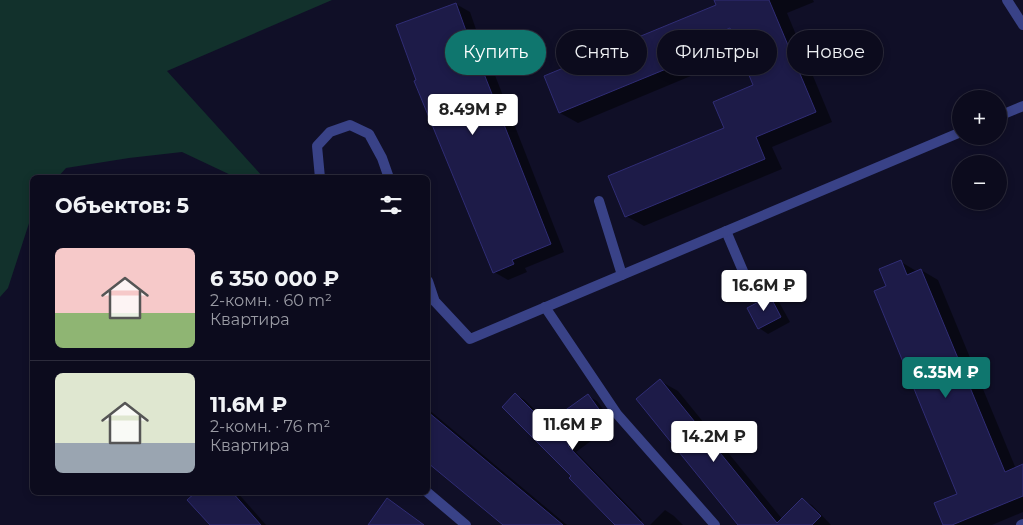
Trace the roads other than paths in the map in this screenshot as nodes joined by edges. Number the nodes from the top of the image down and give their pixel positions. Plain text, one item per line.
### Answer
1 (1007, 0) edge
2 (1023, 25) edge
3 (1023, 106) edge
4 (1007, 113) edge
5 (952, 136) edge
6 (320, 175) edge
7 (388, 175) edge
8 (599, 201) dead end
9 (726, 231) junction
10 (622, 275) junction
11 (430, 286) edge
12 (751, 290) dead end
13 (430, 296) edge
14 (436, 302) junction
15 (545, 307) junction
16 (430, 495) edge
17 (466, 525) edge
18 (715, 525) edge

1 - 2 lane
3 - 4 lane
5 - 9 lane
6 - 7 lane
8 - 10 lane
9 - 10 lane
9 - 12 lane
10 - 15 lane
11 - 14 lane
13 - 14 lane
14 - 15 lane
15 - 18 lane
16 - 17 lane

